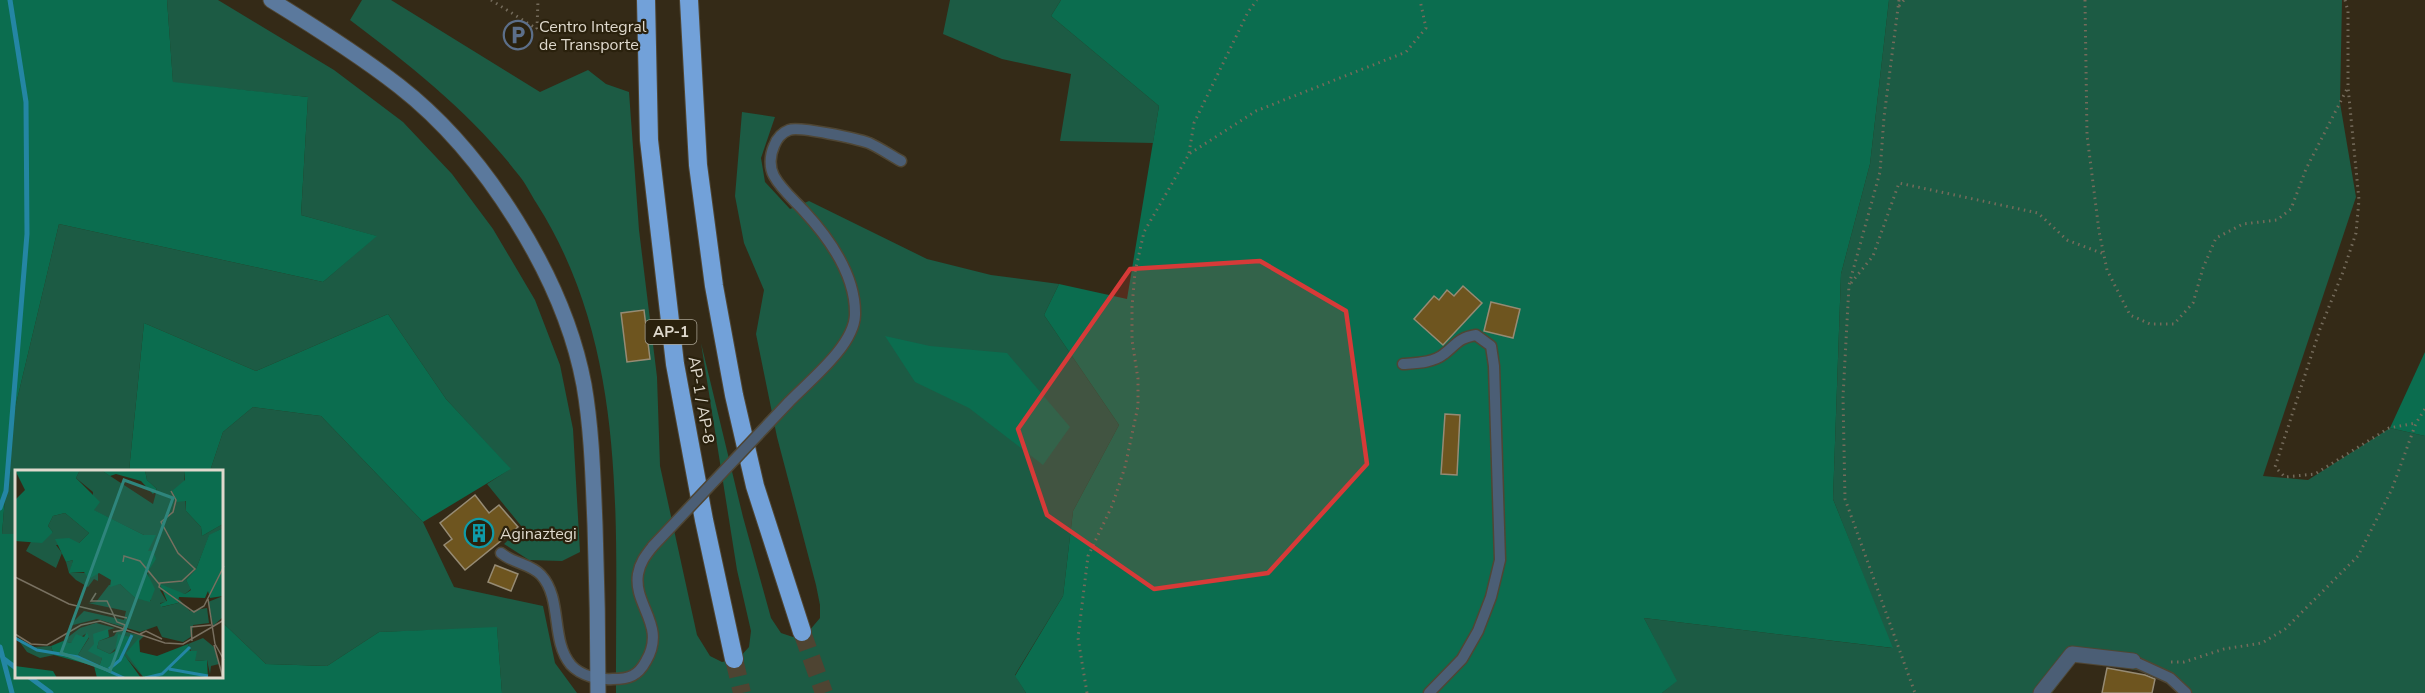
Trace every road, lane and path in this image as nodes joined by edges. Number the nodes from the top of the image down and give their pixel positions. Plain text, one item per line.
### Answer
1 (271, 0) edge
2 (491, 0) edge
3 (538, 0) edge
4 (641, 0) edge
5 (646, 0) edge
6 (689, 0) edge
7 (1257, 0) edge
8 (1420, 0) edge
9 (1899, 0) edge
10 (1904, 0) edge
11 (2085, 0) edge
12 (2344, 0) edge
13 (1898, 7) junction
14 (647, 21) junction
15 (2348, 87) junction
16 (1189, 154) junction
17 (901, 161) dead end
18 (2104, 254) junction
19 (1849, 285) junction
20 (1402, 364) dead end
21 (2425, 409) edge
22 (2416, 423) junction
23 (501, 552) dead end
24 (802, 632) tunnel mouth
25 (734, 659) tunnel mouth
26 (2133, 662) joint
27 (2163, 662) dead end
28 (598, 686) edge
29 (1087, 693) edge
30 (1429, 693) edge
31 (1915, 693) edge
32 (2041, 693) edge
33 (2186, 693) edge

1 - 28 main road
2 - 3 path
4 - 14 highway
5 - 14 highway, AP-1 / AP-8 / AP-1
6 - 24 highway, AP-1 / AP-8 / AP-1
7 - 16 path
8 - 16 path
9 - 13 path
10 - 13 path
11 - 18 path
12 - 15 path
13 - 19 path
14 - 25 highway, AP-1 / AP-8 / AP-1
15 - 18 path
15 - 22 path
16 - 29 path
17 - 28 lane, bridge
18 - 19 path
19 - 31 path
20 - 30 lane
21 - 22 path
22 - 27 path
23 - 28 lane
26 - 32 street
26 - 33 lane

